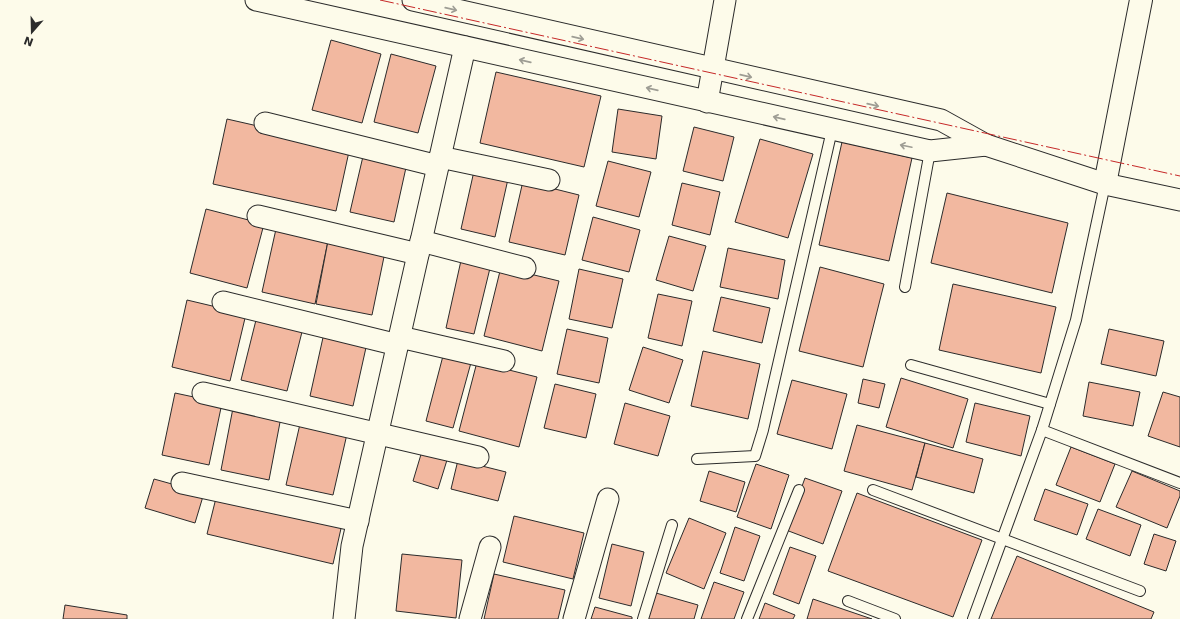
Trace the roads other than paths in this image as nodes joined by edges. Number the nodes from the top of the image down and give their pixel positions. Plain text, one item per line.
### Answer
1 (256, 0) edge
2 (413, 0) edge
3 (725, 0) edge
4 (1141, 0) edge
5 (465, 47) junction
6 (713, 68) junction
7 (707, 102) junction
8 (265, 123) dead end
9 (832, 130) junction
10 (986, 145) junction
11 (930, 151) junction
12 (439, 162) junction
13 (549, 180) dead end
14 (1105, 184) junction
15 (1180, 200) edge
16 (258, 216) dead end
17 (420, 248) junction
18 (525, 268) dead end
19 (905, 287) dead end
20 (223, 302) dead end
21 (399, 341) junction
22 (504, 361) dead end
23 (911, 365) dead end
24 (203, 393) dead end
25 (1050, 404) junction
26 (1042, 430) junction
27 (378, 434) junction
28 (478, 457) dead end
29 (697, 459) dead end
30 (182, 483) dead end
31 (1180, 483) edge
32 (799, 490) dead end
33 (873, 490) dead end
34 (608, 499) dead end
35 (358, 521) junction
36 (672, 525) dead end
37 (1002, 539) junction
38 (490, 547) dead end
39 (1140, 591) dead end
40 (848, 601) dead end
41 (344, 619) edge
42 (470, 619) edge
43 (574, 619) edge
44 (643, 619) edge
45 (747, 619) edge
46 (895, 619) edge
47 (973, 619) edge

1 - 5 street
2 -> 6 street
3 - 6 street
4 - 14 street
7 -> 5 street
5 - 12 street
6 - 7 street
6 -> 10 street
9 -> 7 street
8 - 12 street
11 -> 9 street
9 - 29 lane
10 - 11 street
10 - 14 street
11 - 19 lane
12 - 13 street
12 - 17 street
14 - 15 street
14 - 25 lane
16 - 17 street
17 - 18 street
17 - 21 street
20 - 21 street
21 - 22 street
21 - 27 street
23 - 25 lane
24 - 27 street
25 - 26 lane
26 - 31 lane
26 - 37 lane
27 - 28 street
27 - 35 street
30 - 35 street
32 - 45 lane
33 - 37 lane
34 - 43 street
35 - 41 street
36 - 44 lane
37 - 39 lane
37 - 47 lane
38 - 42 street
40 - 46 lane

